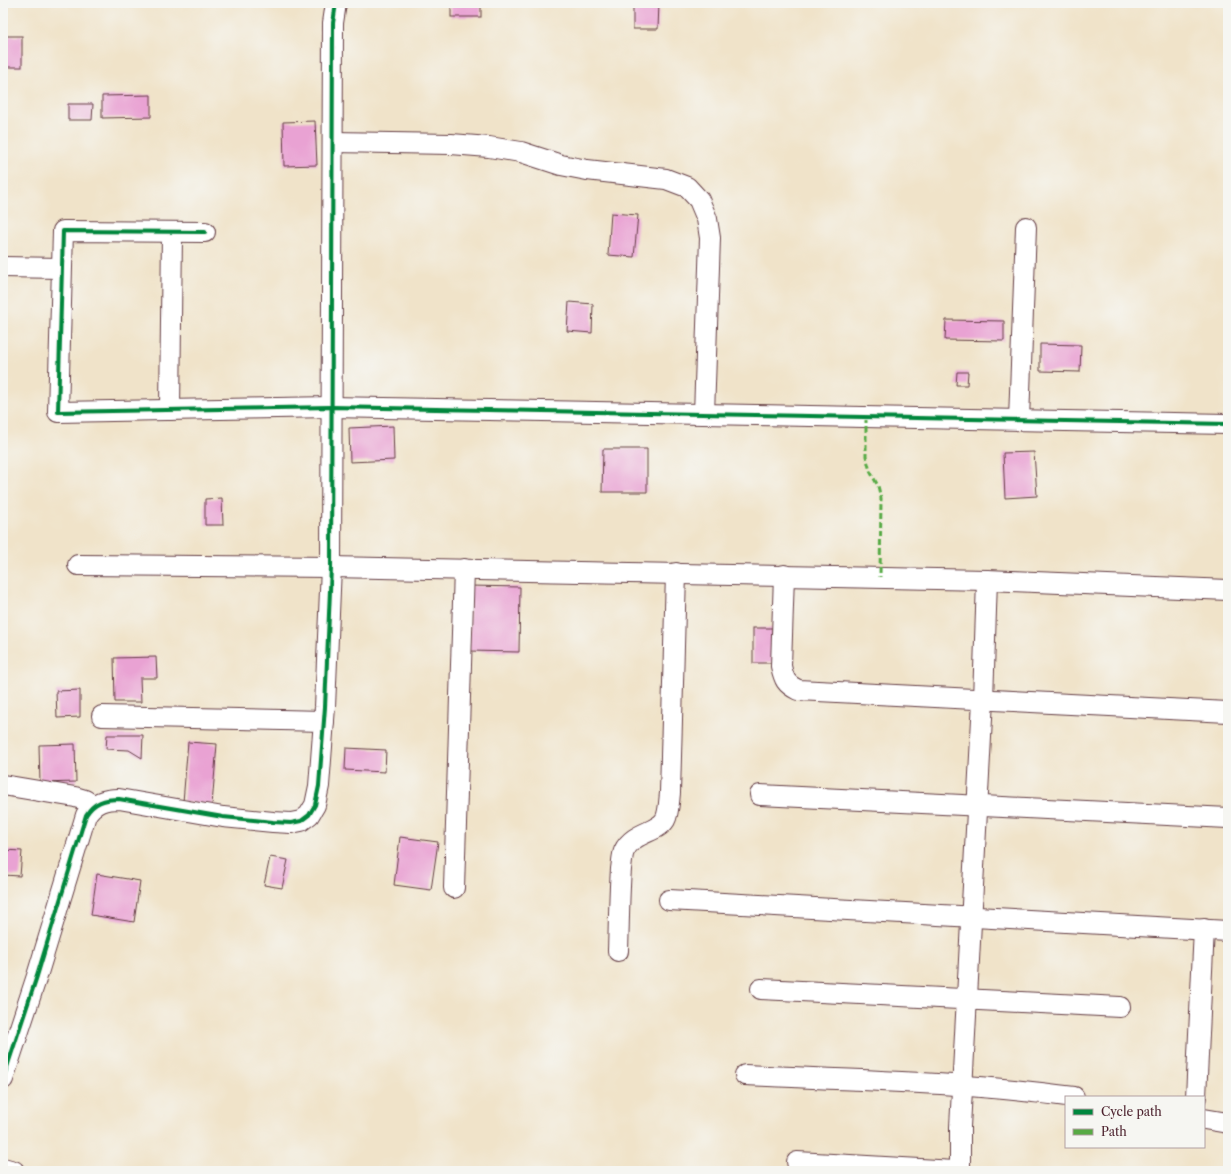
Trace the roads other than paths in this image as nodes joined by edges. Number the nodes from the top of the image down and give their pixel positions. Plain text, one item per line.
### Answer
1 (336, 3) edge
2 (332, 142) junction
3 (1026, 227) dead end
4 (172, 232) junction
5 (205, 232) dead end
6 (3, 267) edge
7 (61, 268) junction
8 (331, 407) junction
9 (170, 410) junction
10 (704, 414) junction
11 (1019, 420) junction
12 (1228, 424) edge
13 (78, 565) dead end
14 (331, 566) junction
15 (464, 569) junction
16 (676, 574) junction
17 (784, 575) junction
18 (987, 580) junction
19 (1228, 590) edge
20 (983, 700) junction
21 (1228, 712) edge
22 (102, 716) dead end
23 (324, 721) junction
24 (3, 785) edge
25 (760, 795) dead end
26 (93, 806) junction
27 (978, 806) junction
28 (1228, 818) edge
29 (454, 888) dead end
30 (669, 900) dead end
31 (972, 917) junction
32 (1204, 929) junction
33 (1228, 931) edge
34 (618, 951) dead end
35 (761, 989) dead end
36 (967, 1000) junction
37 (1120, 1007) dead end
38 (744, 1074) dead end
39 (3, 1079) edge
40 (962, 1085) junction
41 (1066, 1096) edge
42 (1196, 1096) edge
43 (1205, 1119) edge
44 (1228, 1123) edge
45 (797, 1162) dead end
46 (3, 1168) edge
47 (14, 1171) edge
48 (955, 1171) edge
49 (960, 1171) edge

1 - 2 street
2 - 8 street
2 - 10 street
3 - 11 street
4 - 5 street
4 - 7 street
4 - 9 street
6 - 7 street
7 - 9 street
8 - 9 street
8 - 10 street
8 - 14 street
10 - 11 street
11 - 12 street
13 - 14 street
14 - 15 street
14 - 23 street
15 - 16 street
15 - 29 street
16 - 17 street
16 - 34 street
17 - 18 street
17 - 20 street
18 - 19 street
18 - 20 street
20 - 21 street
20 - 27 street
22 - 23 street
23 - 26 street
24 - 26 street
25 - 27 street
26 - 39 street
27 - 28 street
27 - 31 street
30 - 31 street
31 - 32 street
31 - 36 street
32 - 33 street
32 - 42 street
35 - 36 street
36 - 37 street
36 - 40 street
38 - 40 street
40 - 41 street
40 - 49 street
43 - 44 street
45 - 48 street
46 - 47 street

